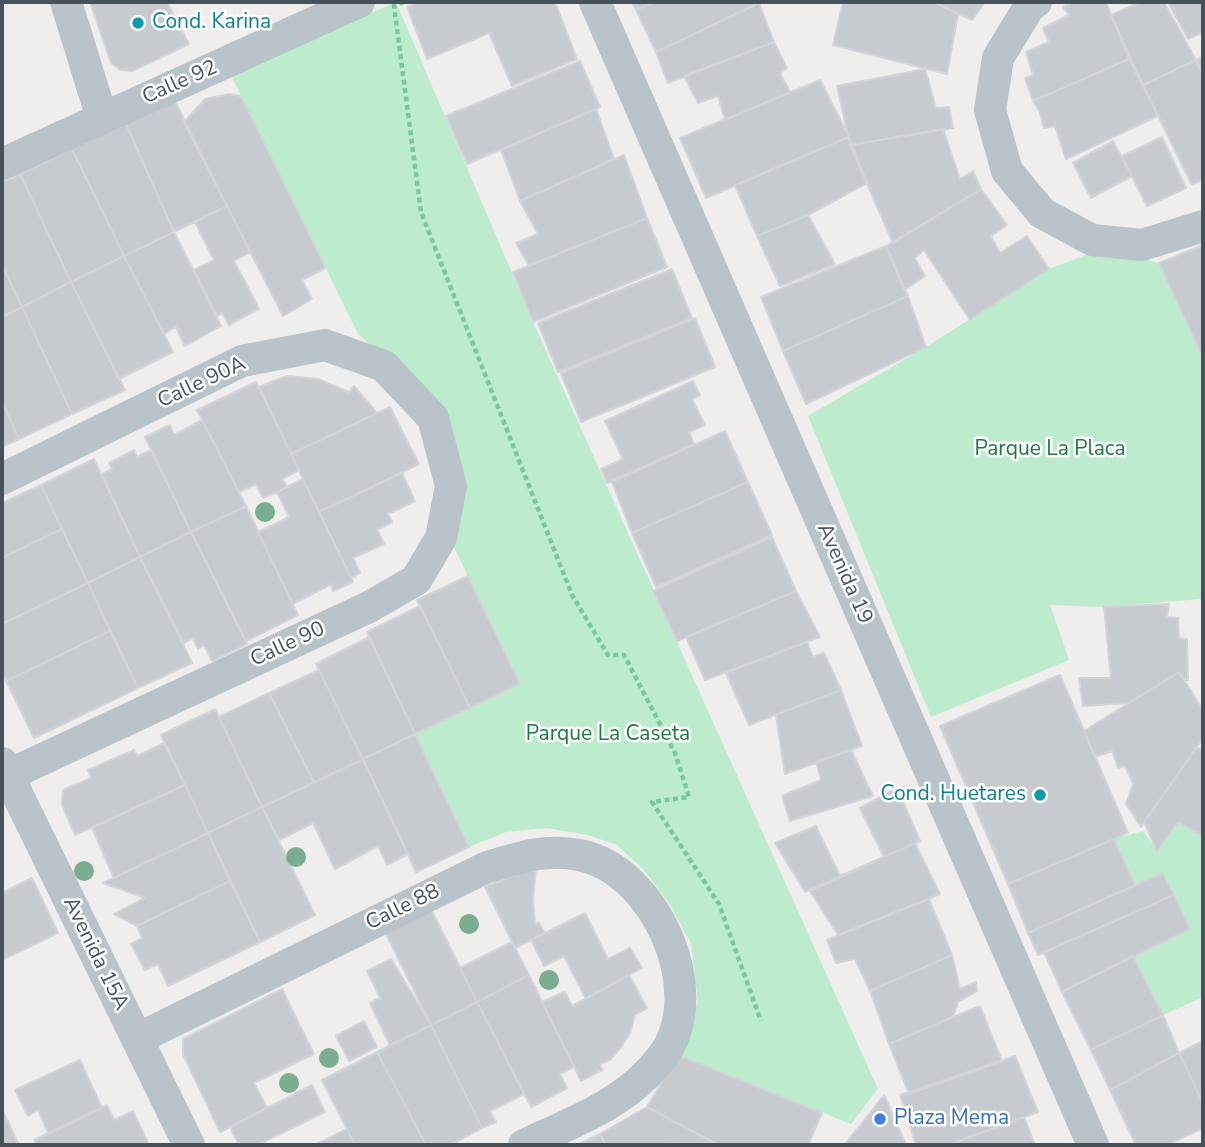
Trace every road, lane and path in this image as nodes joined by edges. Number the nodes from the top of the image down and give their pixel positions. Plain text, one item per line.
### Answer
1 (66, 2) edge
2 (359, 2) edge
3 (404, 2) edge
4 (595, 2) edge
5 (1036, 2) edge
6 (102, 118) junction
7 (2, 164) edge
8 (1203, 226) edge
9 (433, 418) joint
10 (2, 480) edge
11 (4, 772) edge
12 (761, 1021) dead end
13 (137, 1039) junction
14 (189, 1145) edge
15 (524, 1145) edge
16 (1093, 1145) edge

1 - 6 street
2 - 6 street, Calle 92
3 - 12 path
4 - 16 street, Avenida 19
5 - 8 street
6 - 7 street, Calle 92
9 - 10 street, Calle 90A
9 - 11 street, Calle 90
11 - 13 street, Avenida 15A
13 - 14 street, Avenida 15A
13 - 15 street, Calle 88

